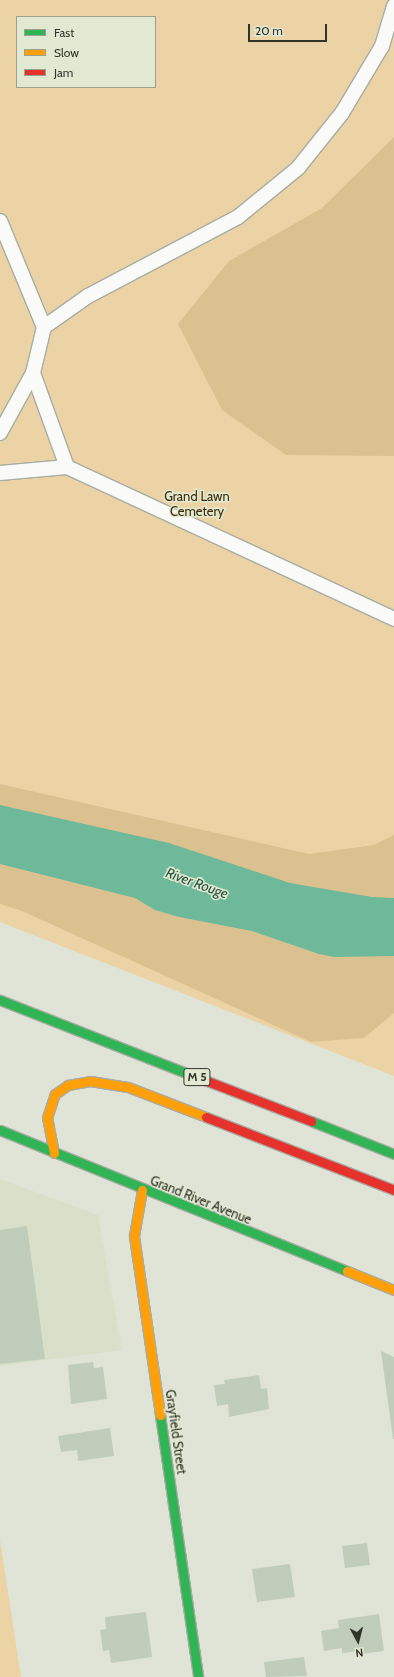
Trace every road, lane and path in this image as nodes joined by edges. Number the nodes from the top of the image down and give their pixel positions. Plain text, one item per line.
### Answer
1 (394, 6) edge
2 (0, 221) edge
3 (44, 327) junction
4 (33, 373) junction
5 (0, 433) edge
6 (67, 467) junction
7 (0, 473) edge
8 (394, 619) edge
9 (0, 1000) edge
10 (0, 1130) edge
11 (54, 1153) junction
12 (394, 1154) edge
13 (142, 1190) junction
14 (394, 1190) edge
15 (394, 1290) edge
16 (198, 1677) edge

1 - 3 lane
2 - 3 lane
3 - 4 lane
4 - 5 lane
4 - 6 lane
6 - 7 lane
6 - 8 lane
9 - 12 main road, M 5
10 - 11 main road, Grand River Avenue
11 - 13 main road, Grand River Avenue
11 - 14 main road
13 - 15 main road, Grand River Avenue
13 - 16 main road, Grayfield Street

